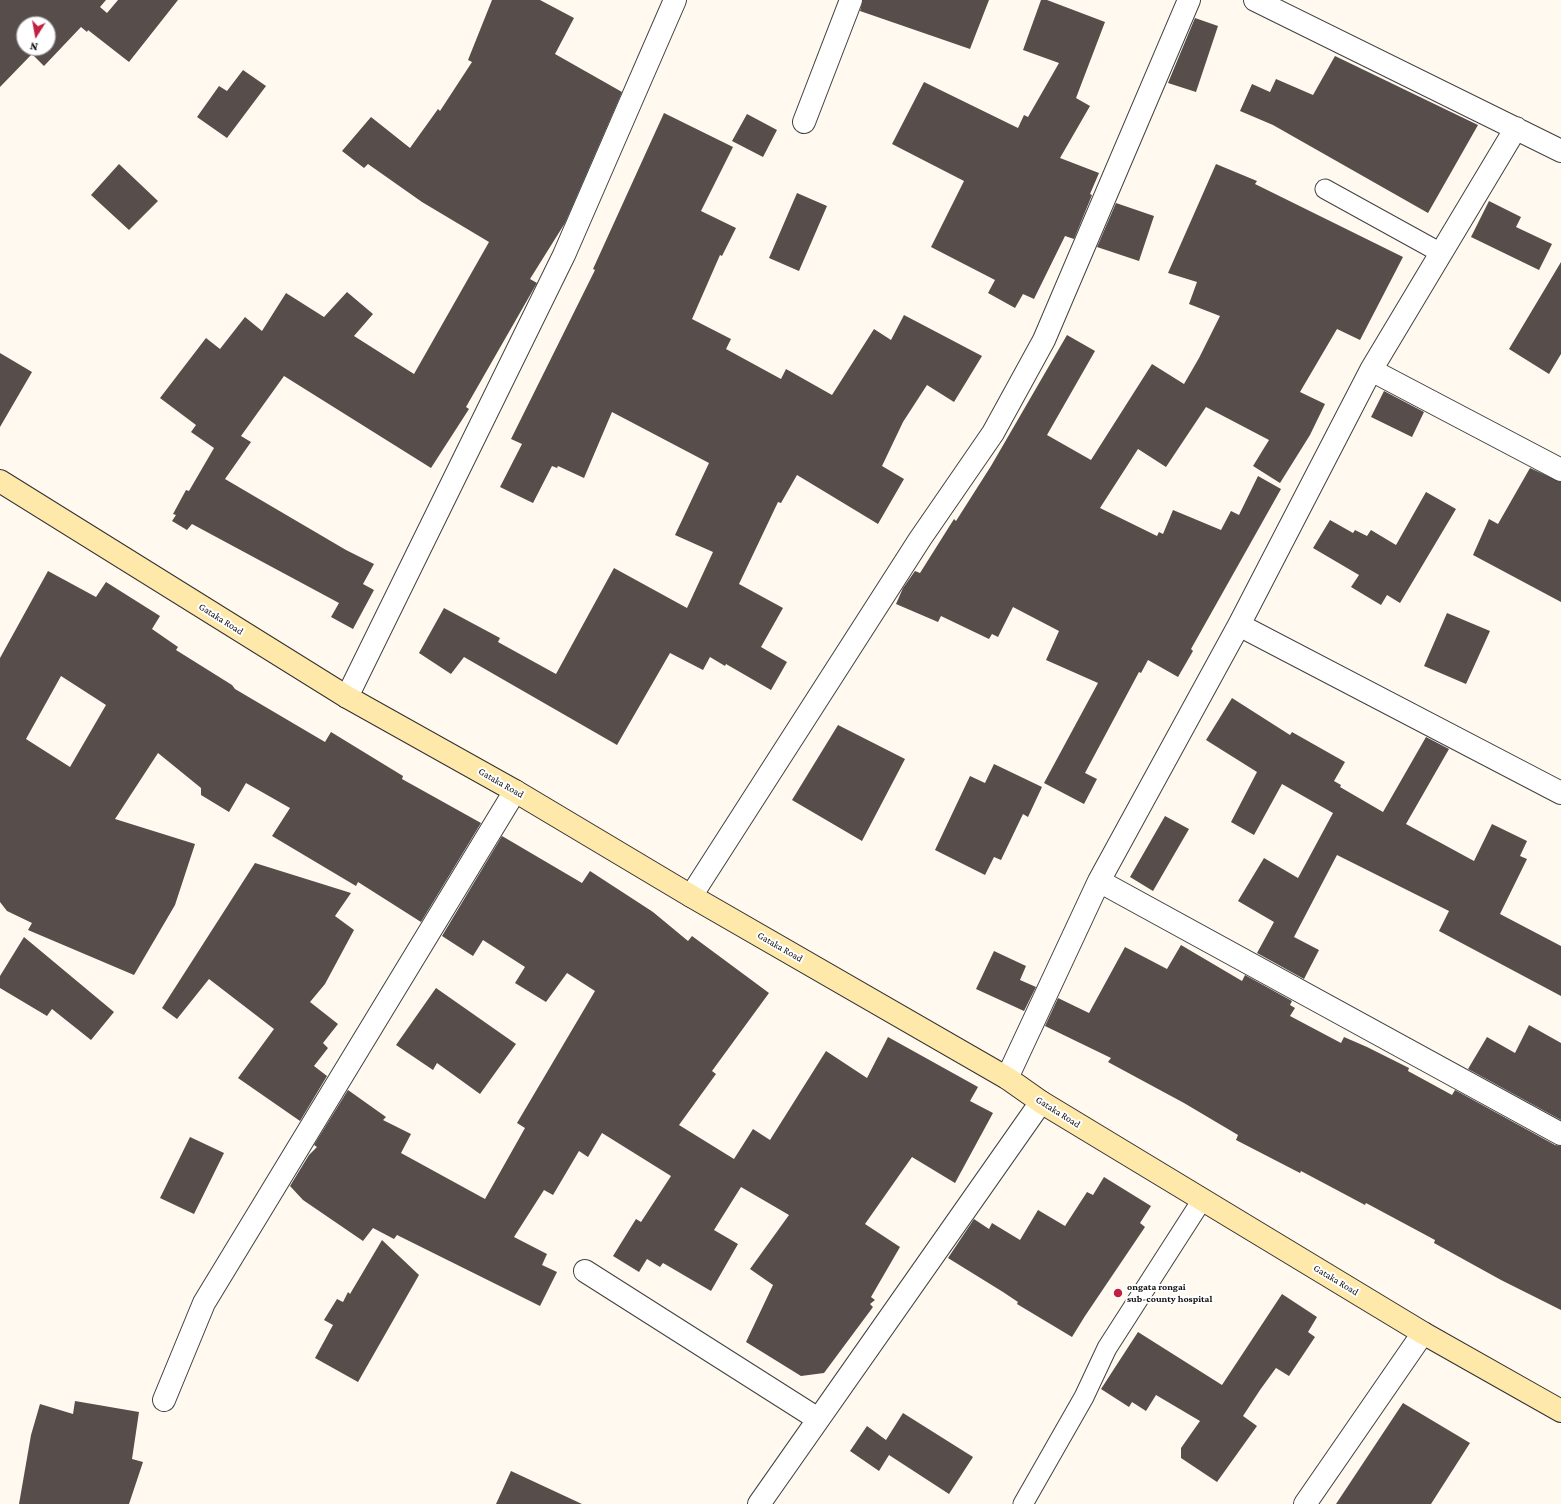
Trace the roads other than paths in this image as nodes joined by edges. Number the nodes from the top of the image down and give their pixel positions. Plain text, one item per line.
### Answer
1 (675, 0) edge
2 (851, 0) edge
3 (1189, 0) edge
4 (1255, 0) edge
5 (804, 122) dead end
6 (1516, 128) junction
7 (1561, 151) edge
8 (1325, 189) dead end
9 (1441, 253) junction
10 (1371, 370) junction
11 (1561, 470) edge
12 (2, 486) edge
13 (1239, 625) junction
14 (348, 698) junction
15 (515, 791) junction
16 (1561, 793) edge
17 (1099, 881) junction
18 (691, 896) junction
19 (1007, 1078) junction
20 (1041, 1102) junction
21 (1561, 1134) edge
22 (1202, 1200) junction
23 (585, 1270) dead end
24 (1422, 1333) junction
25 (164, 1400) dead end
26 (1561, 1412) edge
27 (818, 1419) junction
28 (759, 1504) edge
29 (1023, 1504) edge
30 (1305, 1504) edge

1 - 14 street
2 - 5 street
3 - 18 street
4 - 6 street
6 - 7 street
6 - 9 street
8 - 9 lane
9 - 10 street
10 - 11 street
10 - 13 street
12 - 14 street, Gataka Road
13 - 16 street
13 - 17 street
14 - 15 street, Gataka Road
15 - 18 street, Gataka Road
15 - 25 street
17 - 19 street
17 - 21 street
18 - 19 street, Gataka Road
19 - 20 street, Gataka Road
20 - 22 street, Gataka Road
20 - 27 street
22 - 24 street, Gataka Road
22 - 29 lane
23 - 27 street
24 - 26 street, Gataka Road
24 - 30 street
27 - 28 street

